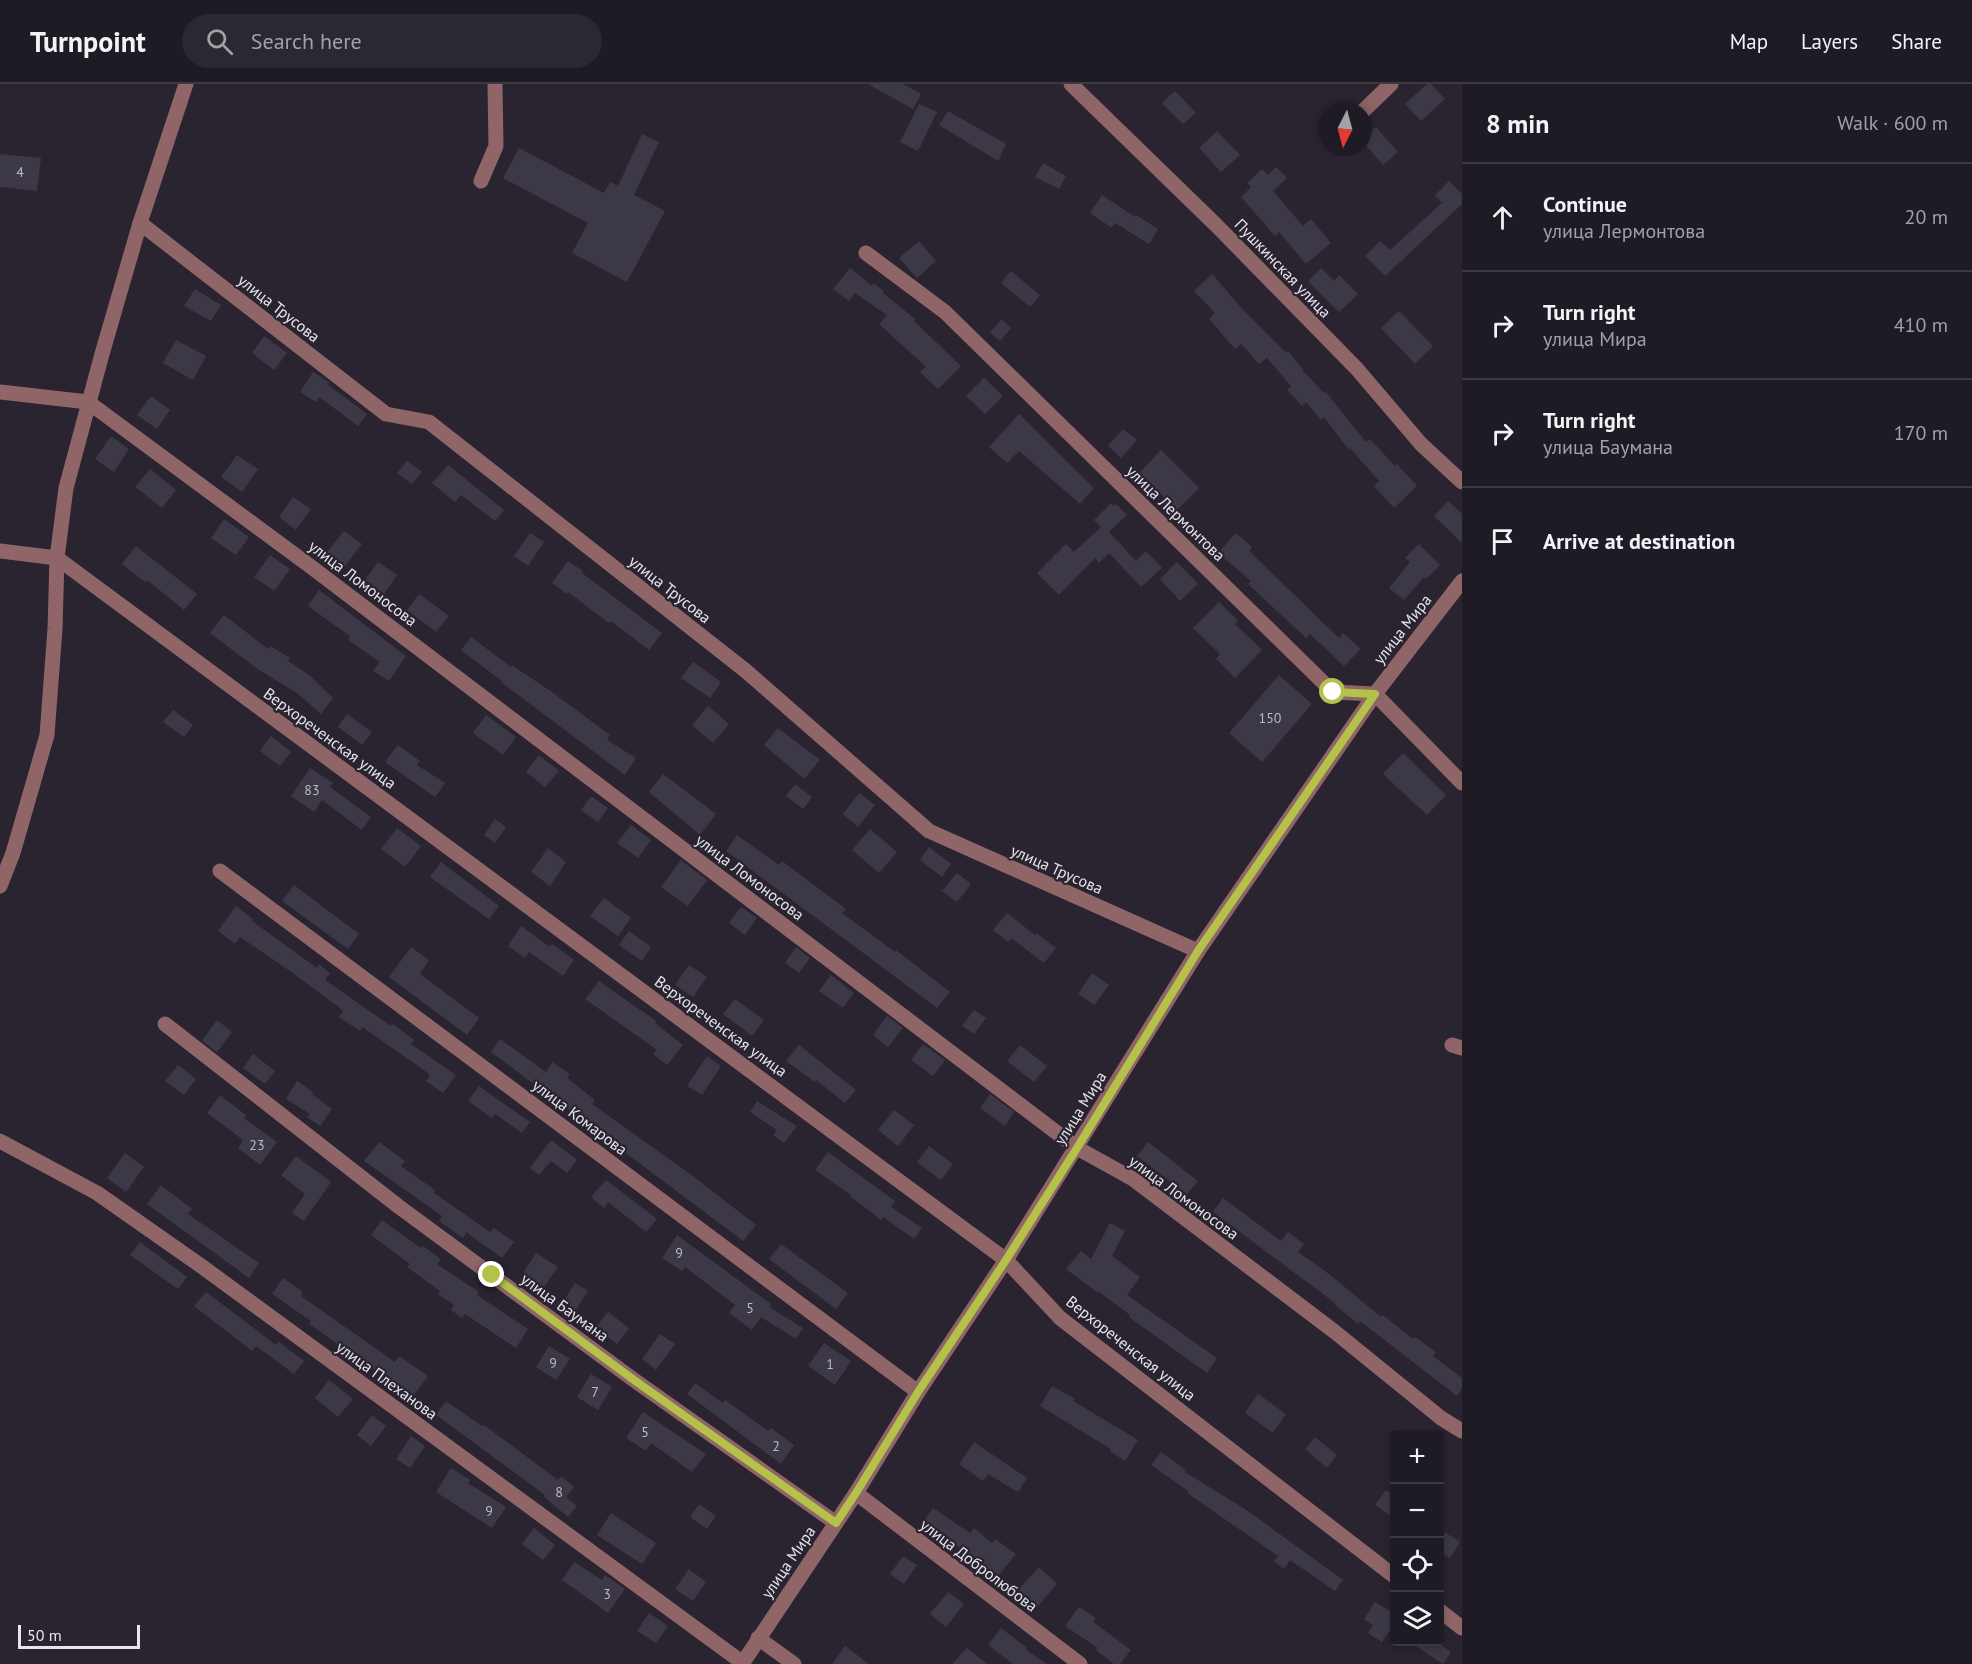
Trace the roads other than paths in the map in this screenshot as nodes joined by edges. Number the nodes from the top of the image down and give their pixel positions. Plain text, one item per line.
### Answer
1 (186, 84) edge
2 (495, 84) edge
3 (1071, 84) edge
4 (1391, 84) edge
5 (1372, 102) edge
6 (481, 181) dead end
7 (141, 223) junction
8 (866, 253) dead end
9 (0, 392) edge
10 (88, 402) junction
11 (1462, 483) edge
12 (0, 551) edge
13 (57, 558) junction
14 (1462, 581) edge
15 (1375, 694) junction
16 (1462, 783) edge
17 (220, 871) dead end
18 (0, 886) edge
19 (1198, 951) junction
20 (165, 1024) dead end
21 (0, 1141) edge
22 (1077, 1148) junction
23 (1006, 1260) junction
24 (918, 1392) junction
25 (1462, 1431) edge
26 (856, 1493) junction
27 (836, 1523) junction
28 (1390, 1572) edge
29 (1444, 1614) edge
30 (1462, 1628) edge
31 (758, 1638) junction
32 (743, 1664) edge
33 (794, 1664) edge
34 (1080, 1664) edge

1 - 7 street
2 - 6 street
3 - 11 street, Пушкинская улица
4 - 5 street
7 - 10 street
7 - 19 street, улица Трусова
8 - 15 street, улица Лермонтова
9 - 10 street, улица Ломоносова
10 - 13 street
10 - 22 street, улица Ломоносова
12 - 13 street, Верхореченская улица
13 - 18 street
13 - 23 street, Верхореченская улица
14 - 15 street, улица Мира
15 - 16 street
15 - 19 street, улица Мира
17 - 24 street, улица Комарова
19 - 22 street, улица Мира
20 - 27 street, улица Баумана
21 - 32 street, улица Плеханова
22 - 23 street, улица Мира
22 - 25 street, улица Ломоносова
23 - 24 street, улица Мира
23 - 28 street, Верхореченская улица
24 - 26 street, улица Мира
26 - 27 street, улица Мира
26 - 34 street, улица Добролюбова
27 - 31 street, улица Мира
29 - 30 street
31 - 32 street, улица Мира
31 - 33 street

